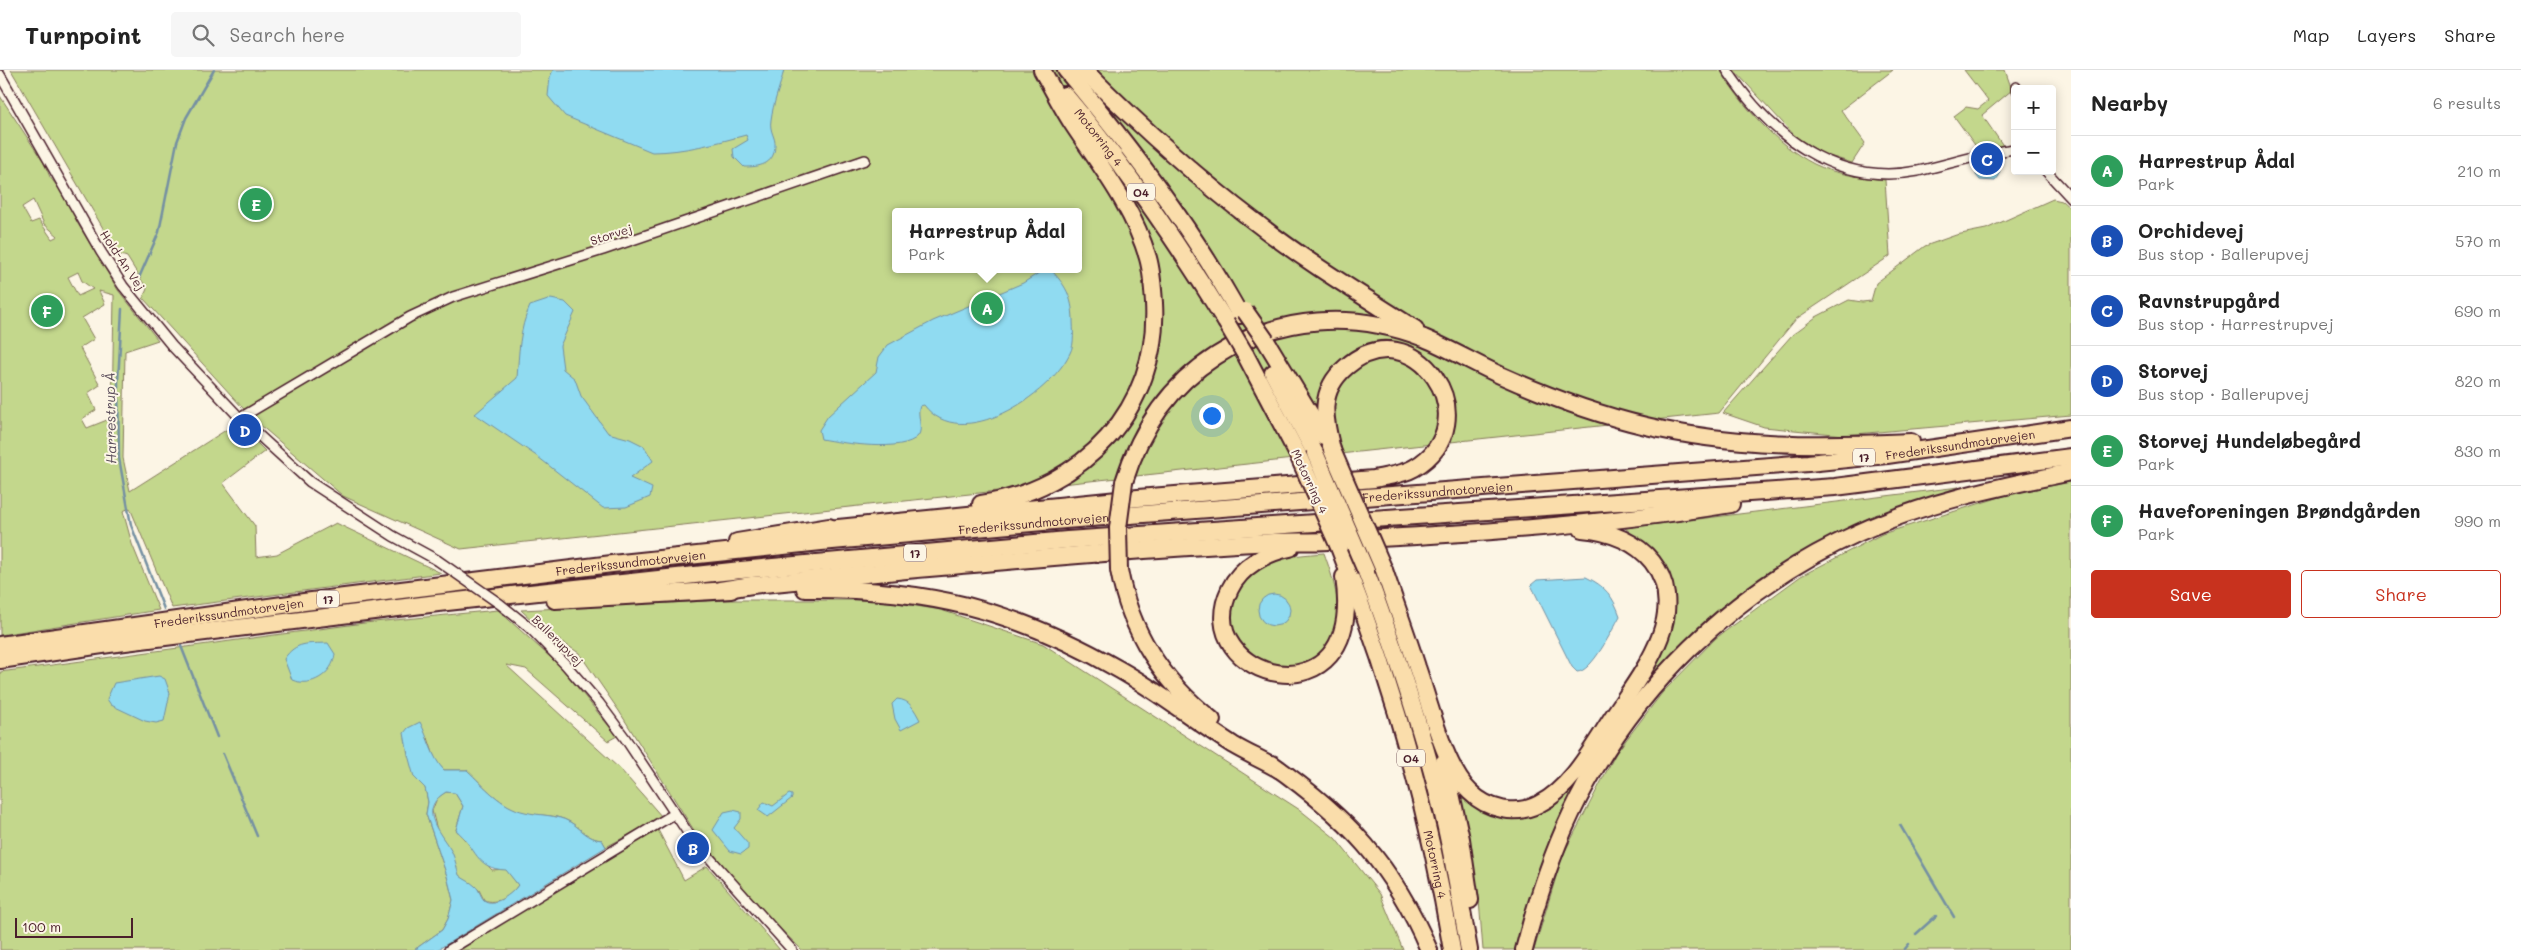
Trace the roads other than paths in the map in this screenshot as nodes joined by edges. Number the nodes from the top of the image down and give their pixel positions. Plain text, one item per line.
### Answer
1 (1043, 70) edge
2 (1066, 70) edge
3 (1084, 70) edge
4 (1727, 70) edge
5 (0, 75) edge
6 (0, 82) edge
7 (12, 96) junction
8 (2011, 149) edge
9 (865, 160) dead end
10 (2050, 175) edge
11 (2071, 198) edge
12 (1237, 316) junction
13 (1256, 346) junction
14 (1444, 347) junction
15 (240, 418) junction
16 (2071, 428) edge
17 (2013, 437) junction
18 (1332, 450) junction
19 (2071, 457) edge
20 (2071, 472) edge
21 (1835, 488) junction
22 (1512, 529) junction
23 (818, 530) junction
24 (1333, 544) junction
25 (657, 559) junction
26 (1346, 572) junction
27 (720, 590) junction
28 (438, 603) junction
29 (0, 645) edge
30 (0, 660) edge
31 (1432, 713) junction
32 (1280, 770) junction
33 (674, 814) junction
34 (449, 950) edge
35 (792, 950) edge
36 (1430, 950) edge
37 (1452, 950) edge
38 (1469, 950) edge
39 (1473, 950) edge
40 (1524, 950) edge

1 - 12 highway, Motorring 4 / O4
1 - 23 highway
2 - 12 highway, Motorring 4 / O4
3 - 14 highway
4 - 8 street
5 - 7 street, Hold-An Vej
6 - 7 street, Hold-An Vej
7 - 15 street, Hold-An Vej
9 - 15 street, Storvej
10 - 11 street
12 - 13 highway, Motorring 4 / O4
13 - 18 highway
13 - 24 highway, Motorring 4 / O4, bridge
13 - 38 highway, Motorring 4 / O4, bridge
14 - 17 highway
14 - 32 highway, bridge
15 - 33 street, Ballerupvej, bridge
16 - 17 highway, Frederikssundmotorvejen / 17
17 - 25 highway, Frederikssundmotorvejen / 17
18 - 23 highway
18 - 31 highway, bridge
19 - 21 highway, Frederikssundmotorvejen / 17
20 - 40 highway
21 - 22 highway
21 - 28 highway, Frederikssundmotorvejen / 17
22 - 24 highway
22 - 31 highway
23 - 25 highway
24 - 26 highway
24 - 26 highway
24 - 27 highway
25 - 29 highway, Frederikssundmotorvejen / 17
26 - 37 highway, Motorring 4 / O4
27 - 28 highway
27 - 32 highway
28 - 30 highway, Frederikssundmotorvejen / 17
31 - 39 highway
32 - 36 highway
33 - 34 street
33 - 35 street, Ballerupvej

